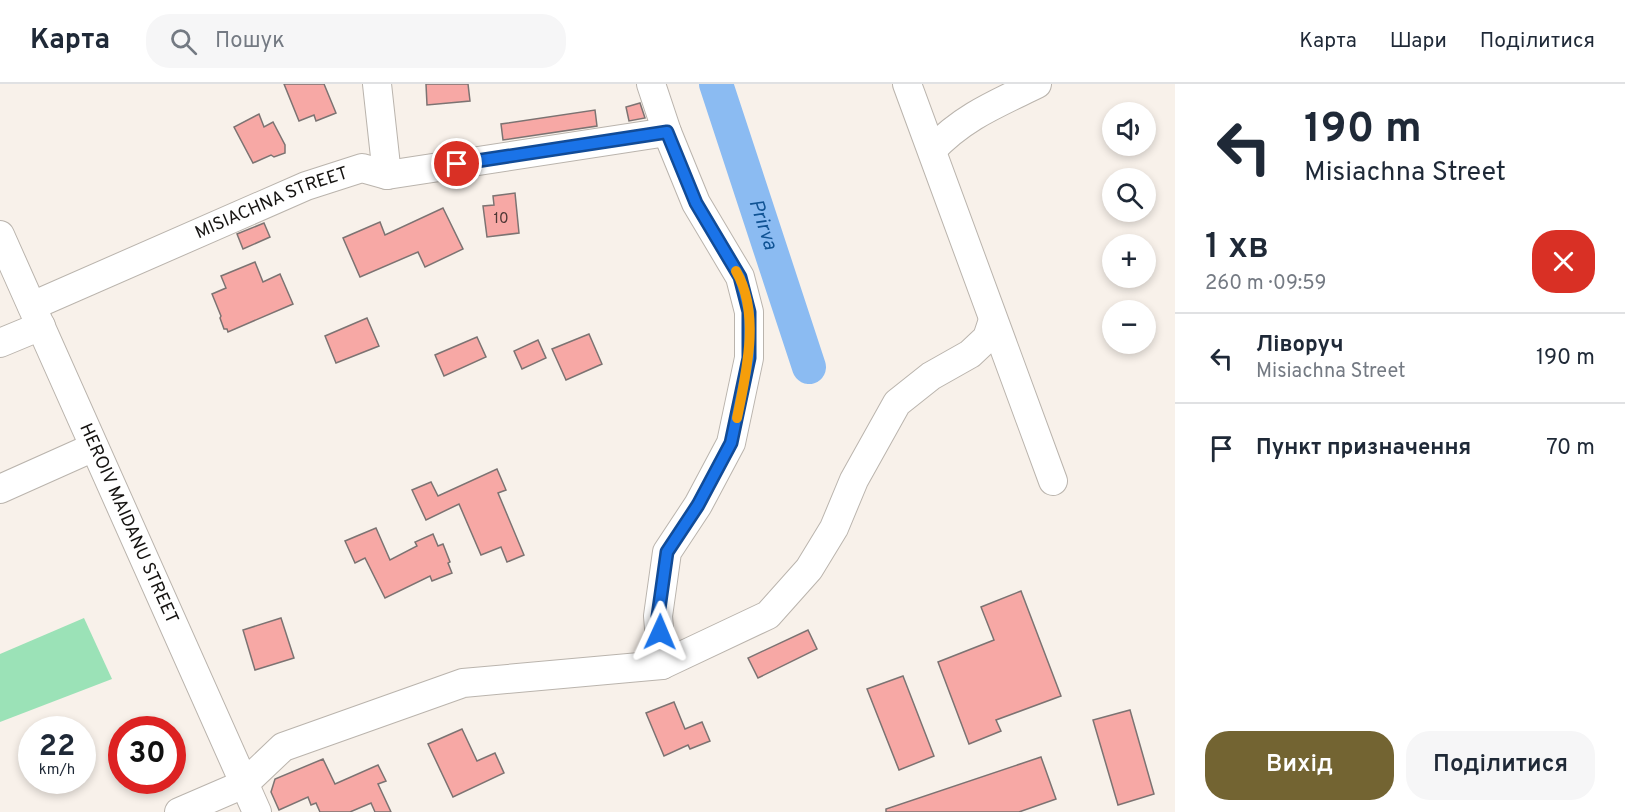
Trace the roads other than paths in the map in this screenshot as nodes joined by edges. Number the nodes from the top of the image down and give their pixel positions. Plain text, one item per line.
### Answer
1 (377, 84) edge
2 (651, 84) edge
3 (907, 84) edge
4 (1037, 84) edge
5 (667, 132) junction
6 (932, 150) junction
7 (387, 175) junction
8 (0, 235) edge
9 (36, 316) junction
10 (993, 320) junction
11 (0, 343) edge
12 (94, 447) junction
13 (1053, 481) dead end
14 (0, 489) edge
15 (662, 665) junction
16 (244, 784) junction
17 (178, 812) edge
18 (257, 812) edge

1 - 7 street
2 - 5 street
3 - 6 street
4 - 6 street
5 - 7 street, MISIACHNA STREET
5 - 15 street
6 - 10 street
7 - 9 street, MISIACHNA STREET
8 - 9 street, HEROIV MAIDANU STREET
9 - 11 street, MISIACHNA STREET
9 - 12 street, HEROIV MAIDANU STREET
10 - 13 street
10 - 15 street
12 - 14 street
12 - 16 street, HEROIV MAIDANU STREET
15 - 16 street
16 - 17 street
16 - 18 street, HEROIV MAIDANU STREET

